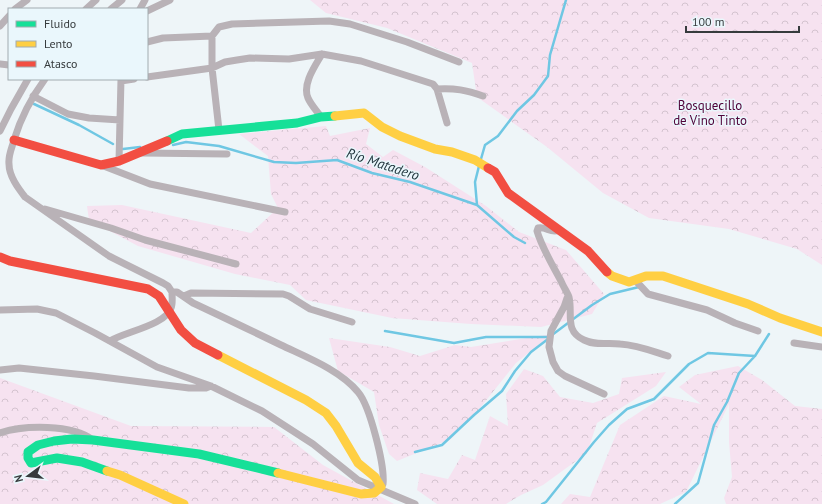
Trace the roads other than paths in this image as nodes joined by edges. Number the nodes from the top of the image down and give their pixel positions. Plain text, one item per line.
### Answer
1 (27, 0) edge
2 (96, 0) edge
3 (122, 0) edge
4 (170, 0) edge
5 (16, 8) edge
6 (87, 8) edge
7 (111, 8) edge
8 (148, 11) edge
9 (8, 17) edge
10 (0, 26) edge
11 (212, 36) junction
12 (148, 42) edge
13 (322, 54) junction
14 (459, 62) dead end
15 (212, 68) junction
16 (148, 77) edge
17 (44, 80) edge
18 (121, 80) edge
19 (25, 81) edge
20 (437, 89) junction
21 (33, 96) junction
22 (482, 96) dead end
23 (322, 117) junction
24 (120, 120) junction
25 (447, 123) dead end
26 (218, 130) junction
27 (0, 131) edge
28 (14, 140) junction
29 (137, 153) junction
30 (227, 154) dead end
31 (119, 161) junction
32 (101, 165) junction
33 (39, 208) junction
34 (285, 212) dead end
35 (559, 230) junction
36 (0, 257) edge
37 (236, 264) dead end
38 (635, 280) junction
39 (172, 292) junction
40 (184, 296) junction
41 (568, 296) junction
42 (0, 310) edge
43 (170, 311) junction
44 (352, 322) dead end
45 (758, 331) dead end
46 (822, 332) edge
47 (110, 341) junction
48 (794, 343) dead end
49 (822, 347) edge
50 (668, 356) dead end
51 (0, 370) edge
52 (211, 386) junction
53 (604, 394) dead end
54 (0, 433) edge
55 (93, 440) junction
56 (380, 488) junction
57 (184, 504) edge
58 (415, 504) edge

1 - 5 street
2 - 6 street
3 - 7 street
4 - 8 street
9 - 10 street
11 - 12 street
11 - 14 street
11 - 15 street
13 - 15 street
13 - 20 street
13 - 23 street
15 - 16 street
15 - 26 street
17 - 21 street
18 - 24 street
19 - 27 street
20 - 22 street
20 - 25 street
21 - 24 street
21 - 28 street
23 - 26 street
23 - 35 street
24 - 31 street
26 - 29 street
28 - 32 street
28 - 33 street
29 - 30 street
29 - 31 street
31 - 32 street
32 - 34 street
33 - 37 street
33 - 39 street
35 - 38 street
35 - 41 street
36 - 43 street
38 - 45 street
38 - 46 street
39 - 40 street
39 - 43 street
40 - 44 street
40 - 56 street
41 - 50 street
41 - 53 street
42 - 47 street
43 - 47 street
43 - 56 street
47 - 52 street
48 - 49 street
51 - 52 street
52 - 56 street
54 - 55 street
55 - 56 street
55 - 57 street
56 - 58 street

